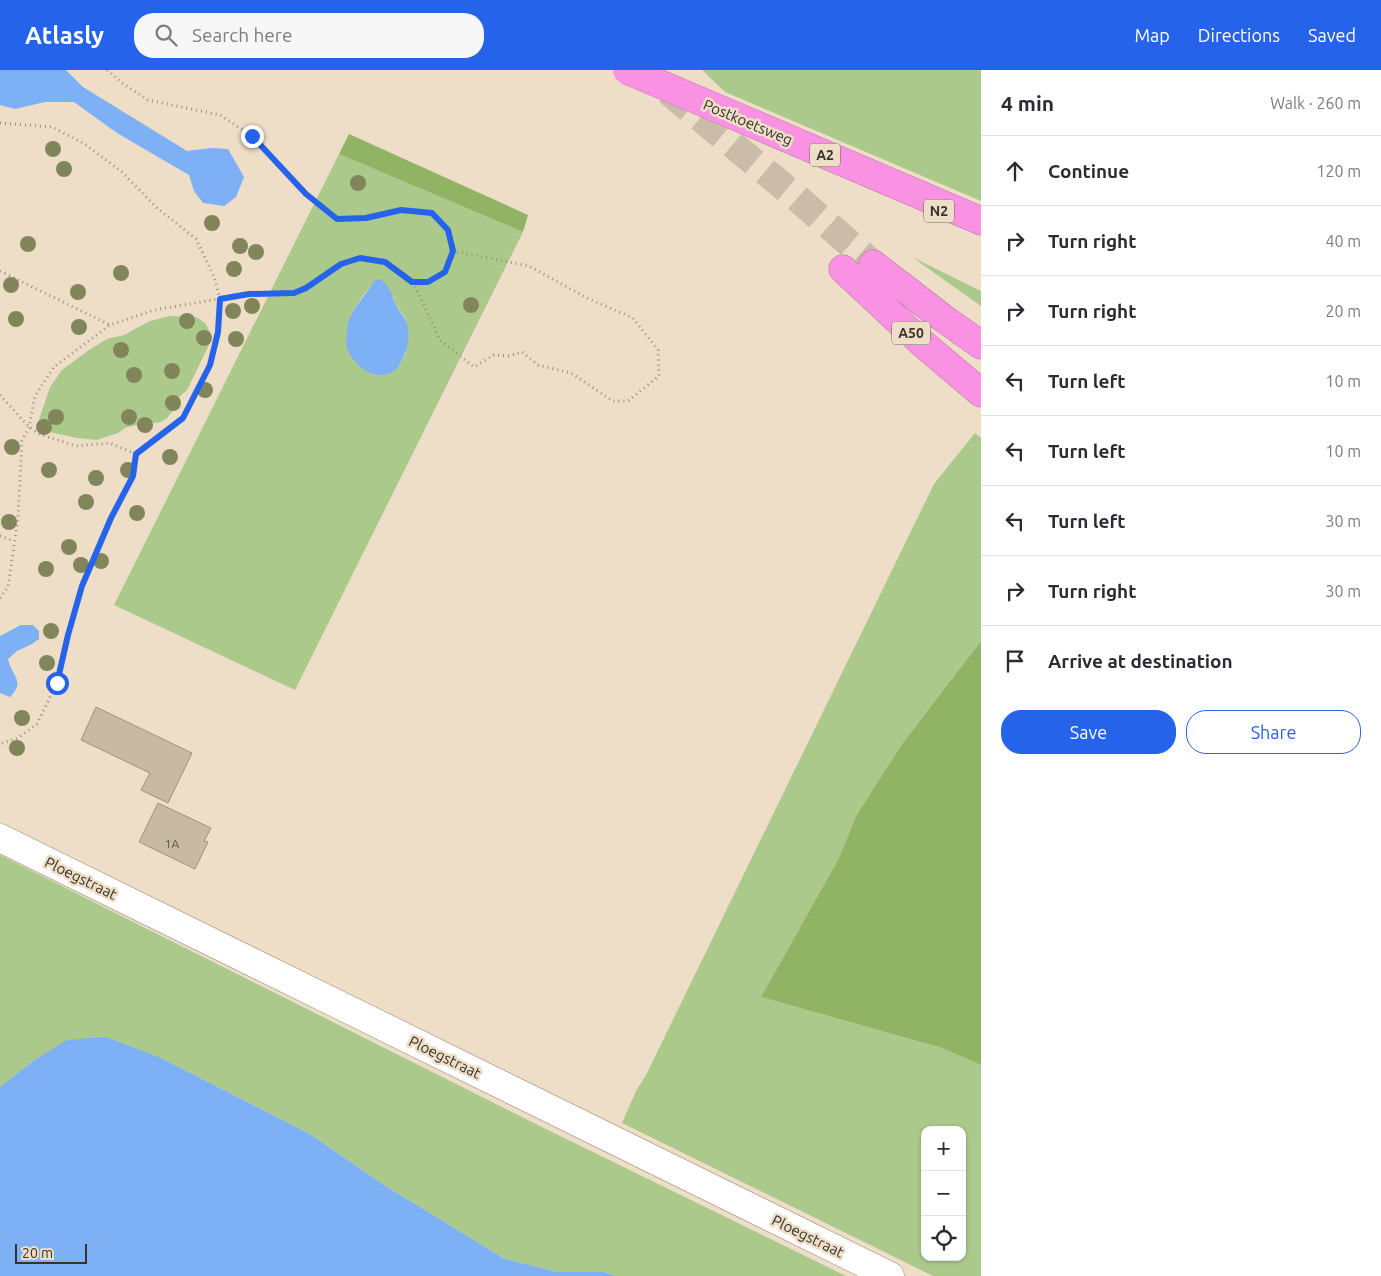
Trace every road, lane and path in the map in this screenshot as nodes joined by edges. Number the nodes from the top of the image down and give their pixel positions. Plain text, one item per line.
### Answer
1 (107, 70) edge
2 (627, 70) edge
3 (0, 123) edge
4 (896, 186) junction
5 (981, 221) edge
6 (981, 237) edge
7 (453, 251) junction
8 (873, 264) tunnel mouth
9 (843, 269) tunnel mouth
10 (0, 271) edge
11 (412, 282) junction
12 (220, 299) junction
13 (110, 325) junction
14 (981, 345) edge
15 (981, 393) edge
16 (0, 394) edge
17 (29, 427) junction
18 (136, 454) junction
19 (0, 536) edge
20 (14, 541) junction
21 (0, 598) edge
22 (0, 744) edge
23 (0, 838) edge
24 (890, 1276) edge

1 - 7 path
2 - 4 highway, Postkoetsweg / A2, bridge
3 - 12 path
4 - 5 highway, Postkoetsweg / A2
4 - 6 highway, Postkoetsweg / N2
7 - 11 path
7 - 11 path
8 - 14 highway, A50
9 - 15 highway, A50
10 - 13 path
11 - 12 path
12 - 13 path
12 - 18 path
13 - 17 path
16 - 17 path
17 - 18 path
17 - 20 path
18 - 22 path
19 - 20 path
20 - 21 path
23 - 24 street, Ploegstraat

